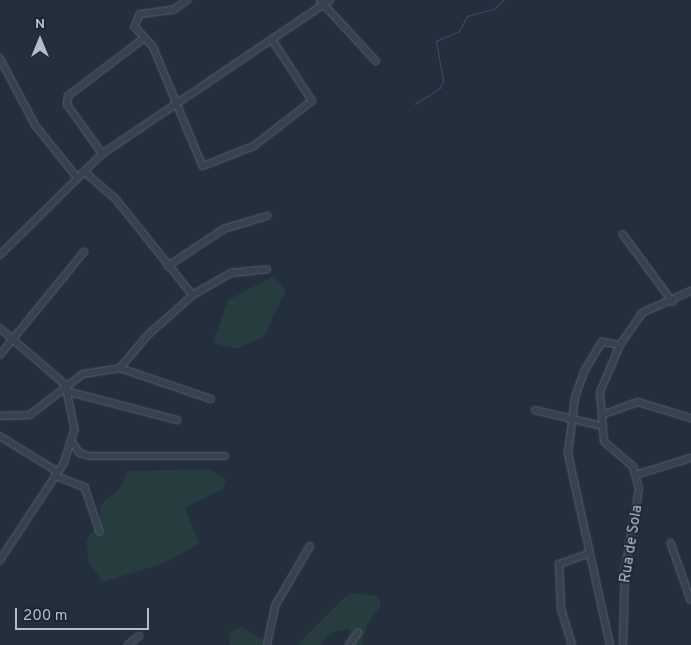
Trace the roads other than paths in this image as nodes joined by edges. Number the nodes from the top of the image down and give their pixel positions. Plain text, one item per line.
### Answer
1 (188, 0) edge
2 (330, 0) edge
3 (321, 3) edge
4 (143, 39) junction
5 (272, 40) junction
6 (0, 58) edge
7 (376, 61) dead end
8 (179, 101) junction
9 (102, 154) junction
10 (84, 170) junction
11 (77, 177) junction
12 (267, 216) dead end
13 (624, 234) dead end
14 (84, 252) dead end
15 (0, 255) edge
16 (168, 266) junction
17 (266, 269) dead end
18 (691, 291) edge
19 (193, 295) junction
20 (673, 302) junction
21 (0, 328) edge
22 (14, 337) junction
23 (620, 345) junction
24 (0, 355) edge
25 (120, 368) junction
26 (66, 388) junction
27 (210, 400) dead end
28 (535, 410) dead end
29 (602, 415) junction
30 (0, 416) edge
31 (572, 418) junction
32 (691, 418) edge
33 (177, 420) dead end
34 (602, 426) junction
35 (0, 436) edge
36 (73, 443) junction
37 (225, 456) dead end
38 (691, 458) edge
39 (57, 474) junction
40 (636, 475) junction
41 (100, 532) dead end
42 (671, 542) dead end
43 (310, 546) dead end
44 (588, 554) junction
45 (0, 561) edge
46 (691, 600) edge
47 (358, 633) dead end
48 (139, 636) dead end
49 (128, 645) edge
50 (267, 645) edge
51 (349, 645) edge
52 (572, 645) edge
53 (610, 645) edge
54 (624, 645) edge

1 - 4 street
2 - 3 street
3 - 5 street
3 - 7 street
4 - 8 street
4 - 9 street
5 - 8 street
5 - 8 street
6 - 11 street
8 - 9 street
9 - 10 street
10 - 11 street
10 - 16 street
11 - 15 street
12 - 16 street
13 - 20 street
14 - 22 street
16 - 19 street
17 - 19 street
18 - 20 street
19 - 25 street
20 - 23 street
21 - 22 street
22 - 24 street
22 - 26 street
23 - 29 street
23 - 31 street
25 - 26 street
25 - 27 street
26 - 30 street
26 - 33 street
26 - 36 street
28 - 31 street
29 - 32 street
29 - 34 street
31 - 34 street
31 - 44 street
34 - 40 street
35 - 39 street
36 - 37 street
36 - 39 street
38 - 40 street
39 - 41 street
39 - 45 street
40 - 54 street, Rua de Sola
42 - 46 street
43 - 50 street
44 - 52 street
44 - 53 street
47 - 51 street
48 - 49 street

